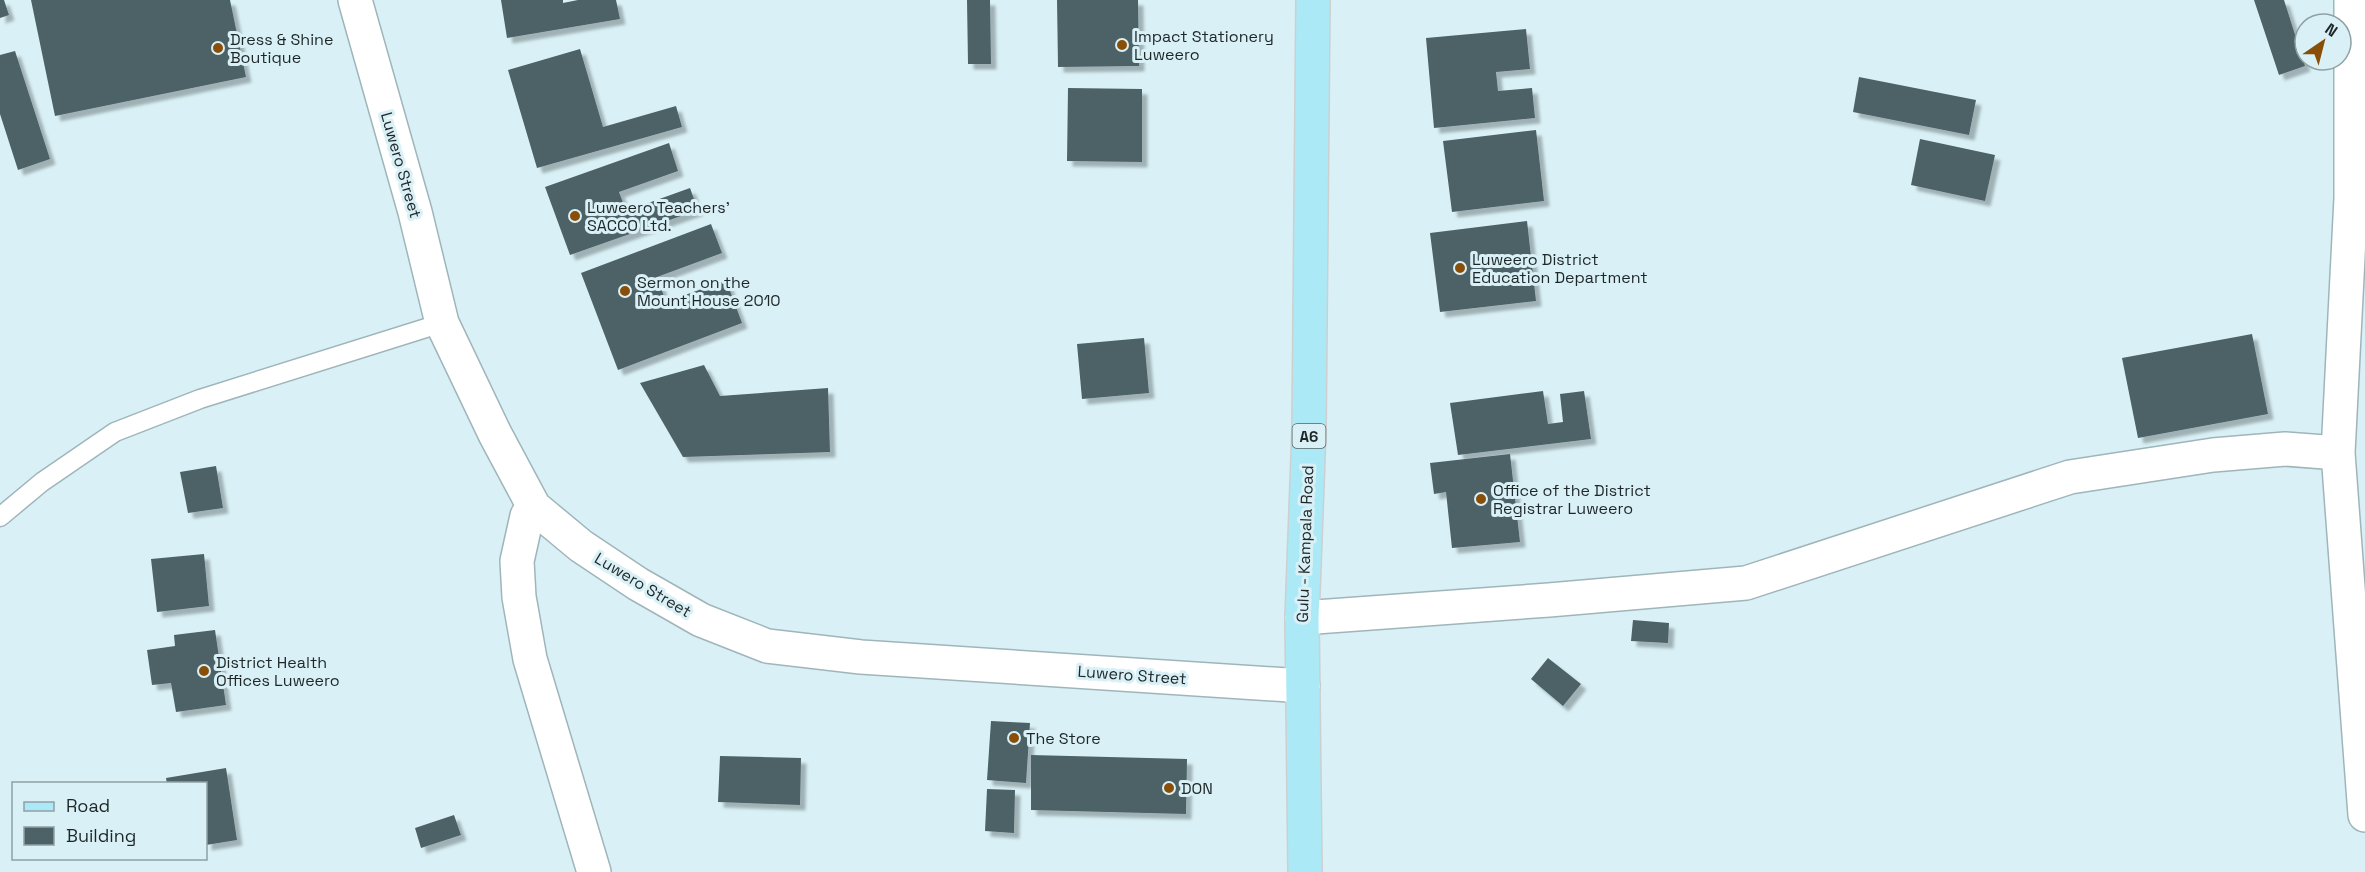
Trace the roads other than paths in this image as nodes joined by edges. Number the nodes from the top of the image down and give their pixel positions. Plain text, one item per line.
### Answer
1 (355, 0) edge
2 (1312, 0) edge
3 (2351, 0) edge
4 (2358, 199) edge
5 (442, 323) junction
6 (2338, 453) junction
7 (534, 507) junction
8 (0, 517) edge
9 (1302, 618) junction
10 (1303, 686) junction
11 (2365, 815) edge
12 (594, 872) edge
13 (1305, 872) edge

1 - 5 street, Luwero Street
2 - 9 main road, Gulu - Kampala Road / A6
3 - 4 street
4 - 6 street
5 - 7 street, Luwero Street
5 - 8 lane
6 - 9 street
6 - 11 street
7 - 10 street, Luwero Street
7 - 12 street
9 - 10 main road, Gulu - Kampala Road / A6
10 - 13 main road, Gulu - Kampala Road / A6

